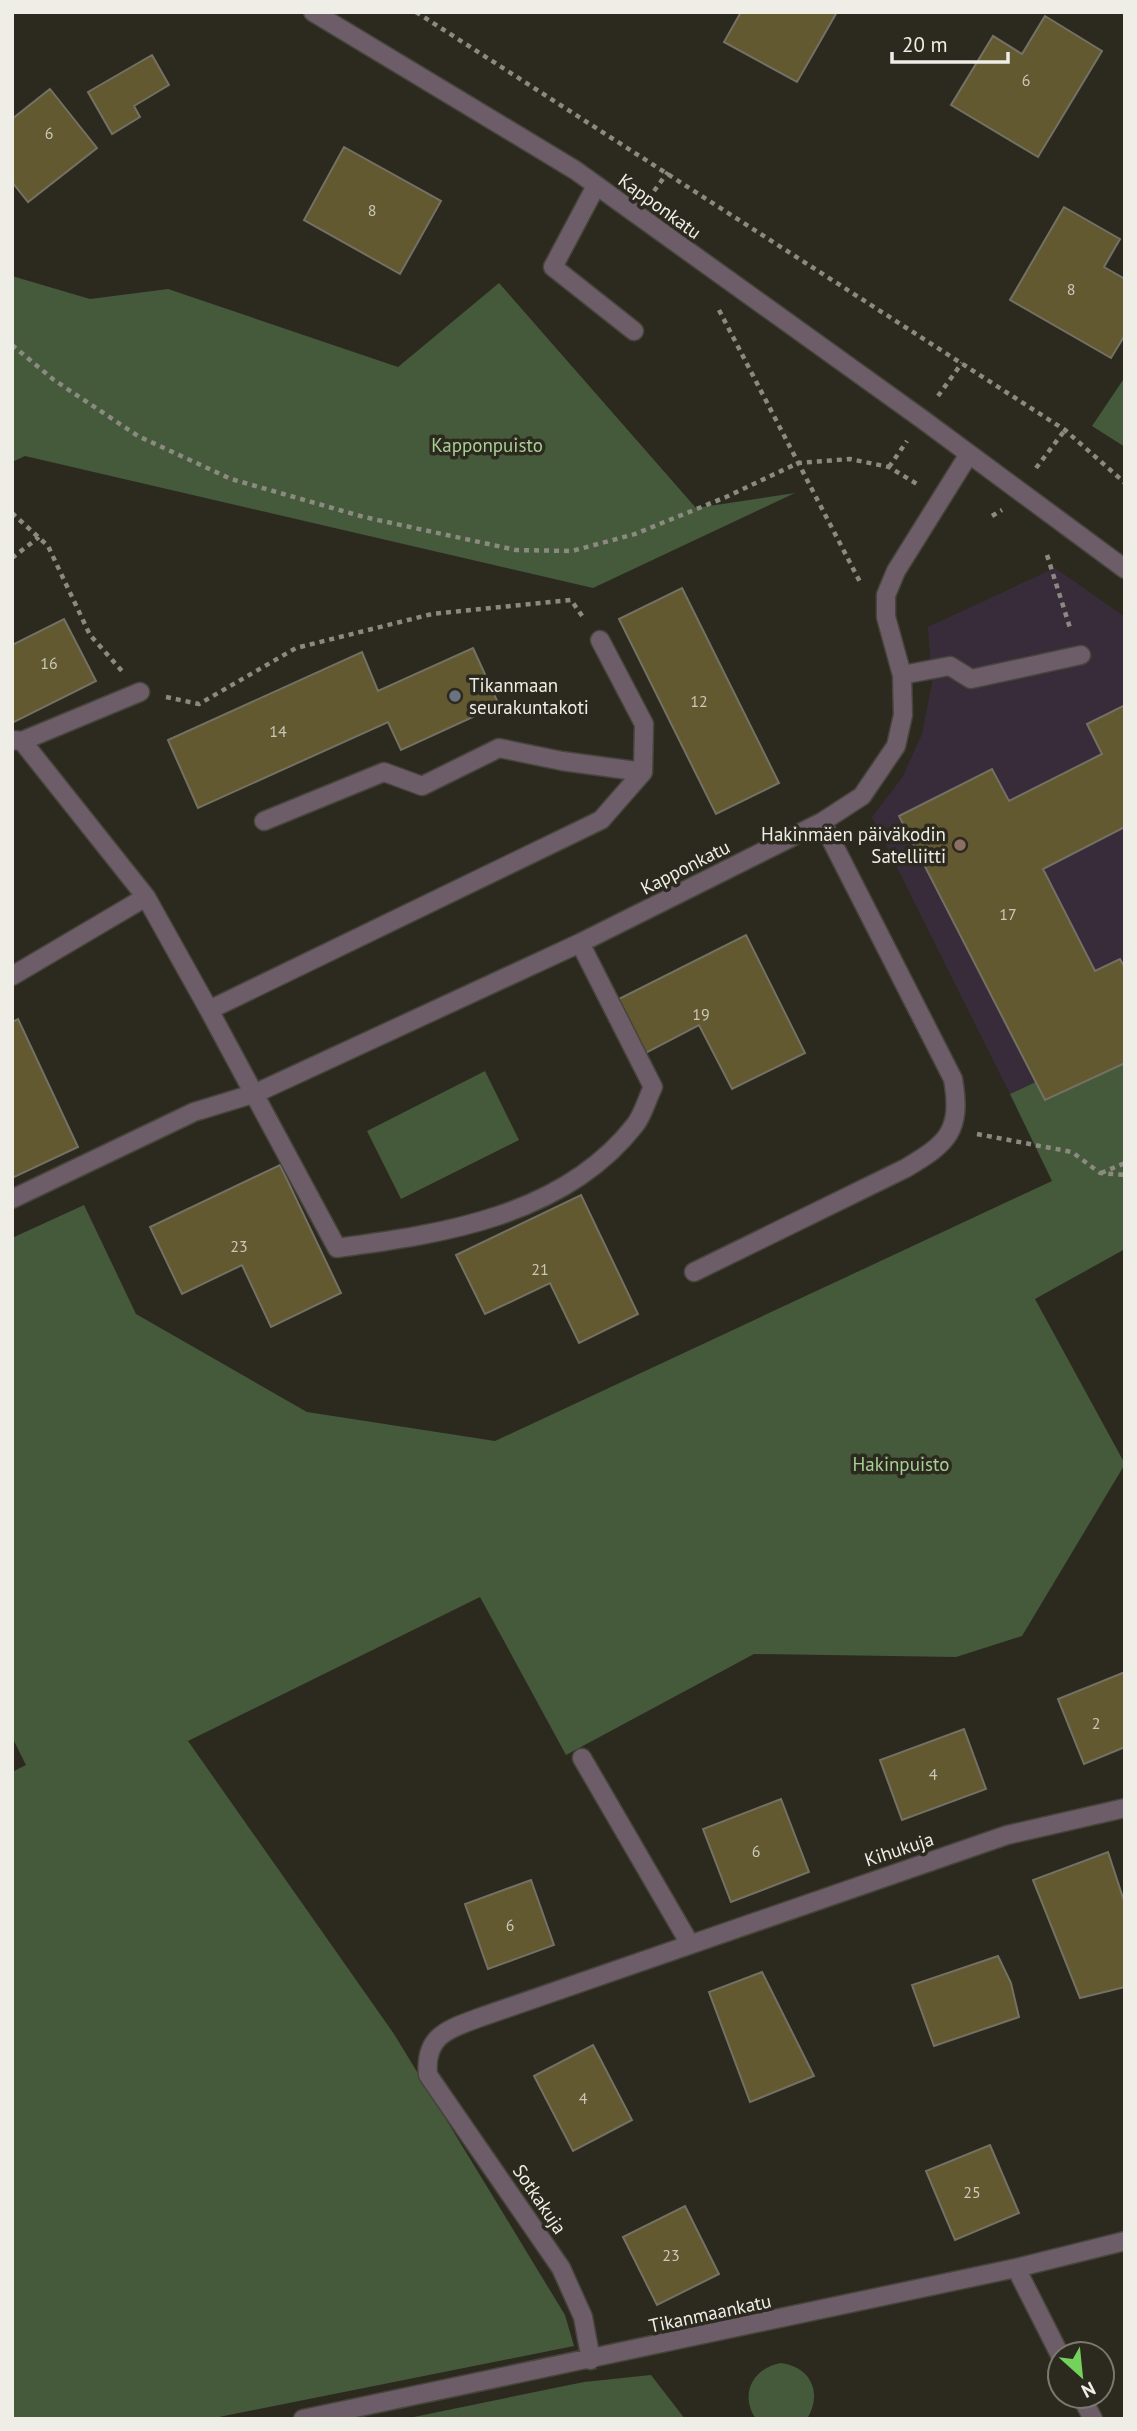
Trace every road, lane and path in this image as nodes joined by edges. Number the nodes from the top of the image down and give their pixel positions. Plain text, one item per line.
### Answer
1 (313, 12) edge
2 (416, 12) edge
3 (668, 172) junction
4 (596, 186) junction
5 (636, 215) junction
6 (710, 303) dead end
7 (634, 331) dead end
8 (12, 345) edge
9 (969, 454) junction
10 (798, 463) junction
11 (1125, 483) edge
12 (940, 499) junction
13 (12, 513) edge
14 (39, 537) junction
15 (1047, 555) dead end
16 (12, 558) edge
17 (1125, 569) edge
18 (860, 583) dead end
19 (600, 640) joint
20 (1081, 655) joint
21 (902, 675) junction
22 (140, 692) junction
23 (17, 741) edge
24 (643, 772) junction
25 (264, 821) dead end
26 (822, 822) junction
27 (146, 897) junction
28 (580, 943) junction
29 (12, 976) edge
30 (209, 1010) junction
31 (256, 1093) junction
32 (952, 1130) junction
33 (1125, 1163) edge
34 (1100, 1173) junction
35 (1125, 1175) edge
36 (12, 1199) edge
37 (694, 1272) dead end
38 (582, 1758) dead end
39 (1125, 1808) edge
40 (690, 1944) junction
41 (428, 2075) joint
42 (1125, 2241) edge
43 (1016, 2269) junction
44 (1052, 2340) edge
45 (591, 2360) junction
46 (303, 2419) edge

1 - 4 street, Kapponkatu
2 - 3 path
3 - 5 path
3 - 11 path
4 - 5 street, Kapponkatu
4 - 7 street
5 - 9 street, Kapponkatu
6 - 10 path
8 - 10 path
9 - 12 street, Kapponkatu
9 - 17 street, Kapponkatu
10 - 12 path
10 - 18 path
12 - 21 street, Kapponkatu
13 - 14 path
14 - 16 path
14 - 22 path
15 - 20 path
19 - 22 path
19 - 24 street
20 - 21 street
21 - 26 street, Kapponkatu
22 - 23 street
23 - 27 street
24 - 25 street
24 - 30 street
26 - 28 street, Kapponkatu
26 - 32 street
27 - 29 street
27 - 30 street
28 - 31 street, Kapponkatu
28 - 31 street
30 - 31 street
31 - 36 street, Kapponkatu
32 - 34 path
32 - 37 street
33 - 34 path
34 - 35 path
38 - 40 street
39 - 40 street, Kihukuja
40 - 41 street, Kihukuja
41 - 45 street, Sotkakuja
42 - 43 street, Tikanmaankatu
43 - 44 street
43 - 45 street, Tikanmaankatu
45 - 46 street, Tikanmaankatu

